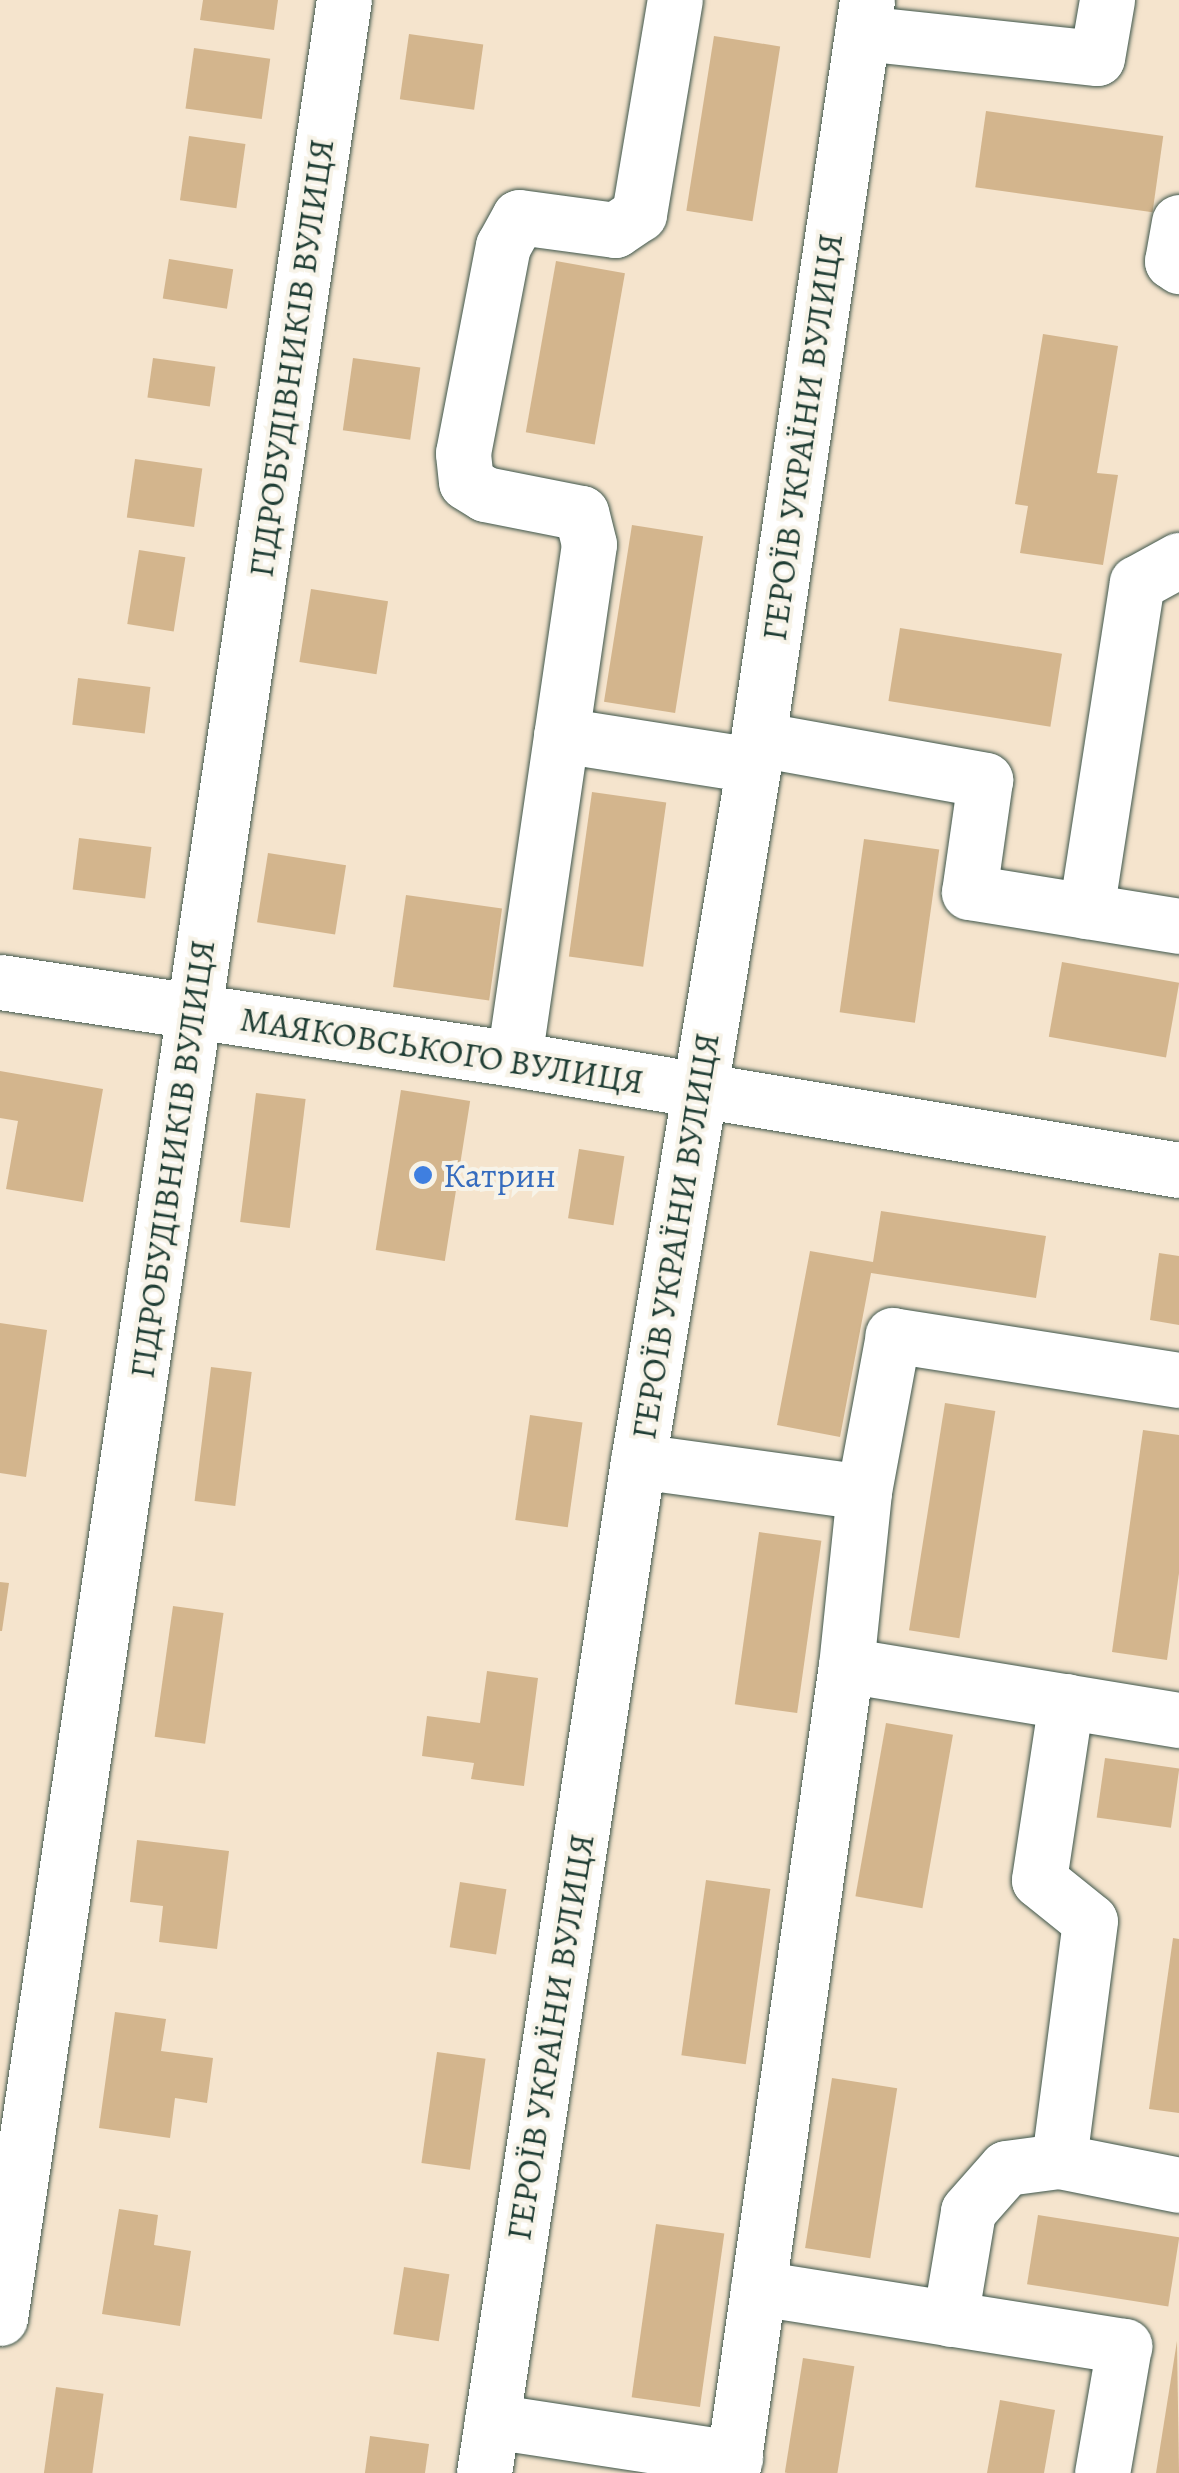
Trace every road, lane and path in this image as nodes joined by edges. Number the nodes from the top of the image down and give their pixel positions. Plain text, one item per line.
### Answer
1 (344, 0) edge
2 (675, 0) edge
3 (1107, 0) edge
4 (865, 8) edge
5 (1179, 222) edge
6 (1179, 266) edge
7 (1179, 560) edge
8 (561, 735) junction
9 (756, 752) junction
10 (1086, 911) junction
11 (1179, 926) edge
12 (0, 982) edge
13 (194, 1012) junction
14 (514, 1059) junction
15 (698, 1092) junction
16 (1179, 1170) edge
17 (1179, 1380) edge
18 (638, 1461) junction
19 (864, 1492) junction
20 (846, 1665) junction
21 (1066, 1702) junction
22 (1179, 1720) edge
23 (1059, 2161) junction
24 (1179, 2185) edge
25 (758, 2288) junction
26 (0, 2318) edge
27 (950, 2319) junction
28 (488, 2447) edge
29 (734, 2466) edge
30 (1102, 2473) edge

1 - 13 street, ГІДРОБУДІВНИКІВ ВУЛИЦЯ
2 - 8 street
3 - 4 street
4 - 9 street, ГЕРОЇВ УКРАЇНИ ВУЛИЦЯ
5 - 6 street
7 - 10 street
8 - 9 street
8 - 14 street
9 - 10 street
9 - 15 street, ГЕРОЇВ УКРАЇНИ ВУЛИЦЯ
10 - 11 street
12 - 13 street, МАЯКОВСЬКОГО ВУЛИЦЯ
13 - 14 street, МАЯКОВСЬКОГО ВУЛИЦЯ
13 - 26 street, ГІДРОБУДІВНИКІВ ВУЛИЦЯ
14 - 15 street, МАЯКОВСЬКОГО ВУЛИЦЯ
15 - 16 street, МАЯКОВСЬКОГО ВУЛИЦЯ
15 - 18 street, ГЕРОЇВ УКРАЇНИ ВУЛИЦЯ
17 - 19 street
18 - 19 street
18 - 28 street, ГЕРОЇВ УКРАЇНИ ВУЛИЦЯ
19 - 20 street
20 - 21 street
20 - 25 street
21 - 22 street
21 - 23 street
23 - 24 street
23 - 27 street
25 - 27 street
25 - 29 street
27 - 30 street
28 - 29 street

